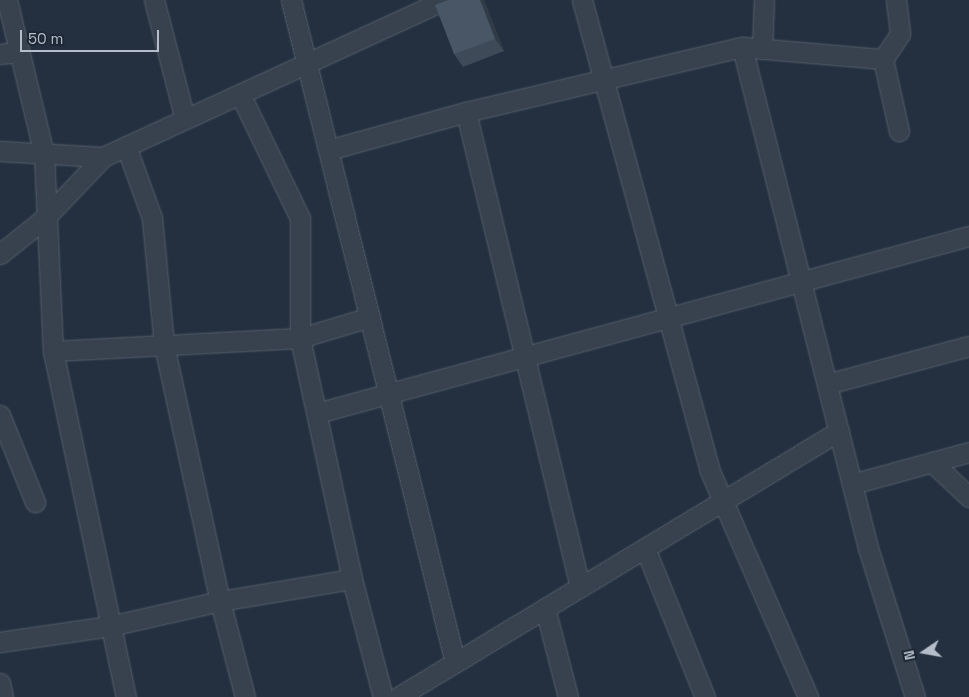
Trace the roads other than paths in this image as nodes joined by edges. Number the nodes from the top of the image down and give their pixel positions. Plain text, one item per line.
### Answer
1 (7, 0) edge
2 (154, 0) edge
3 (290, 0) edge
4 (444, 0) edge
5 (582, 0) edge
6 (764, 0) edge
7 (896, 0) edge
8 (742, 47) junction
9 (762, 49) junction
10 (19, 52) junction
11 (0, 54) edge
12 (883, 59) junction
13 (306, 64) junction
14 (603, 80) junction
15 (240, 94) junction
16 (466, 112) junction
17 (185, 119) junction
18 (899, 131) dead end
19 (126, 146) junction
20 (328, 150) junction
21 (0, 151) edge
22 (44, 154) junction
23 (103, 157) junction
24 (45, 218) junction
25 (969, 236) edge
26 (0, 254) edge
27 (802, 282) junction
28 (370, 317) junction
29 (667, 318) junction
30 (300, 338) junction
31 (164, 345) junction
32 (969, 346) edge
33 (53, 351) junction
34 (526, 356) junction
35 (827, 384) junction
36 (389, 393) junction
37 (318, 412) junction
38 (0, 415) edge
39 (839, 431) junction
40 (969, 452) edge
41 (932, 462) junction
42 (852, 484) junction
43 (969, 497) edge
44 (35, 502) dead end
45 (722, 502) junction
46 (644, 548) junction
47 (352, 579) junction
48 (580, 587) junction
49 (220, 601) junction
50 (545, 608) junction
51 (110, 626) junction
52 (0, 642) edge
53 (455, 662) junction
54 (0, 683) edge
55 (3, 697) edge
56 (126, 697) edge
57 (245, 697) edge
58 (383, 697) edge
59 (398, 697) edge
60 (568, 697) edge
61 (705, 697) edge
62 (808, 697) edge
63 (915, 697) edge

1 - 10 street
2 - 17 street
3 - 13 street
4 - 13 street
5 - 14 street
6 - 9 street
7 - 12 street
8 - 9 street
8 - 14 street
8 - 27 street
9 - 12 street
10 - 11 street
10 - 22 street
12 - 18 street
13 - 15 street
13 - 20 street
14 - 16 street
14 - 29 street
15 - 17 street
15 - 30 street
16 - 20 street
16 - 34 street
17 - 19 street
19 - 23 street
19 - 31 street
20 - 28 street
21 - 22 street
22 - 23 street
22 - 24 street
23 - 24 street
24 - 26 street
24 - 33 street
25 - 27 street
27 - 29 street
27 - 35 street
28 - 30 street
28 - 36 street
29 - 34 street
29 - 45 street
30 - 31 street
30 - 37 street
31 - 33 street
31 - 49 street
32 - 35 street
33 - 51 street
34 - 36 street
34 - 48 street
35 - 39 street
36 - 37 street
36 - 53 street
37 - 47 street
38 - 44 street
39 - 42 street
39 - 45 street
40 - 41 street
41 - 42 street
41 - 43 street
42 - 63 street
45 - 46 street
45 - 62 street
46 - 48 street
46 - 61 street
47 - 49 street
47 - 58 street
48 - 50 street
49 - 51 street
49 - 57 street
50 - 53 street
50 - 60 street
51 - 52 street
51 - 56 street
53 - 59 street
54 - 55 street

